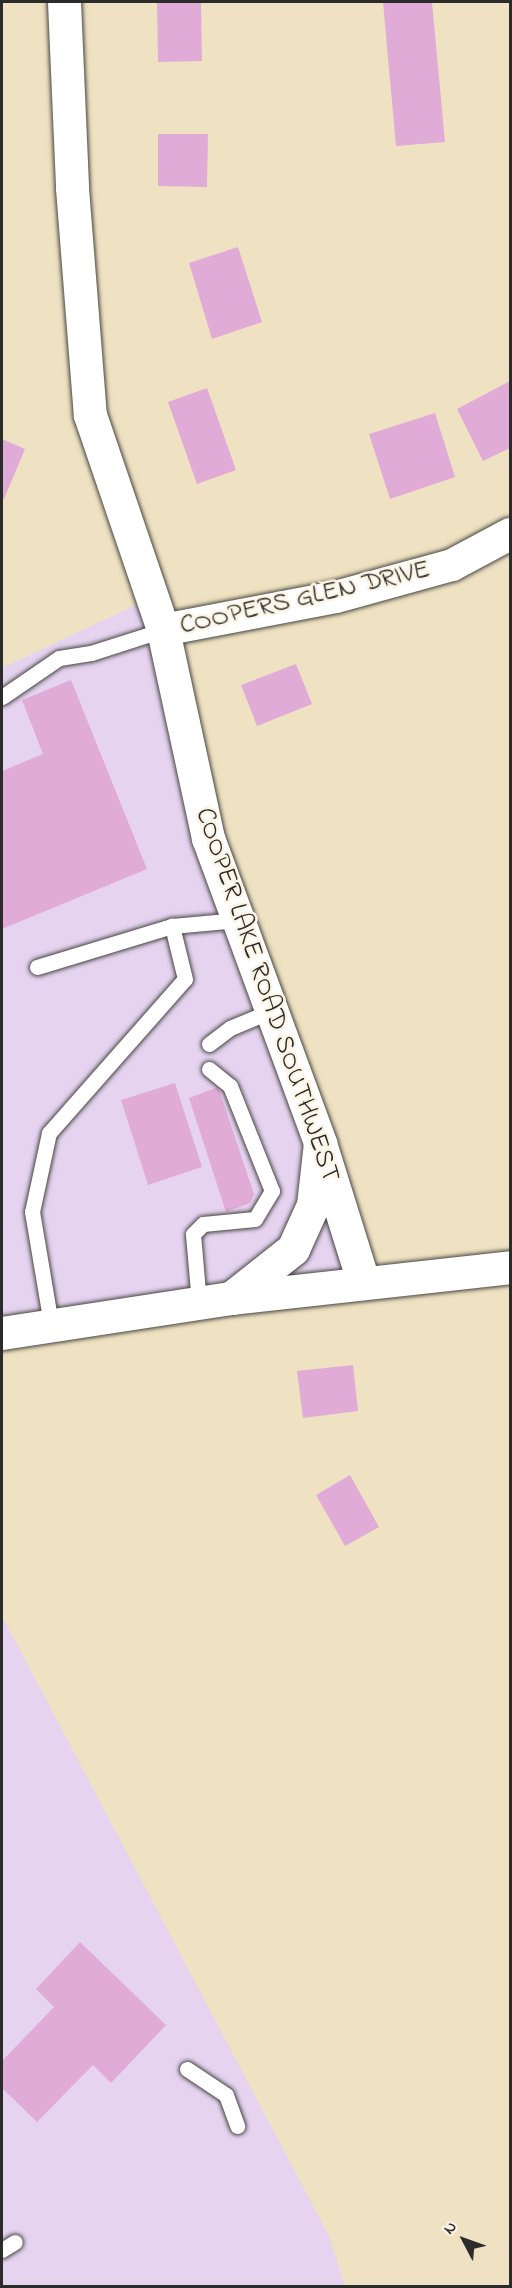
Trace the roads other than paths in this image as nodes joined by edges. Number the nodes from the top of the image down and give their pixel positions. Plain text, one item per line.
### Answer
1 (64, 2) edge
2 (510, 534) edge
3 (163, 630) junction
4 (2, 698) edge
5 (238, 920) junction
6 (172, 926) junction
7 (37, 967) dead end
8 (271, 1011) junction
9 (209, 1044) dead end
10 (209, 1070) dead end
11 (320, 1143) junction
12 (510, 1266) edge
13 (363, 1281) junction
14 (231, 1298) junction
15 (199, 1303) junction
16 (51, 1324) junction
17 (2, 1333) edge
18 (187, 2069) dead end
19 (237, 2126) dead end

1 - 3 street, COOPER LAKE ROAD SOUTHWEST
2 - 3 street, COOPERS GLEN DRIVE
3 - 4 lane
3 - 5 street, COOPER LAKE ROAD SOUTHWEST
5 - 6 lane
5 - 8 street, COOPER LAKE ROAD SOUTHWEST
6 - 7 lane
6 - 16 lane
8 - 9 lane
8 - 11 street, COOPER LAKE ROAD SOUTHWEST
10 - 15 lane
11 - 13 street, COOPER LAKE ROAD SOUTHWEST
11 - 14 street
12 - 13 street
13 - 14 street
14 - 15 street
15 - 16 street
16 - 17 street
18 - 19 lane

